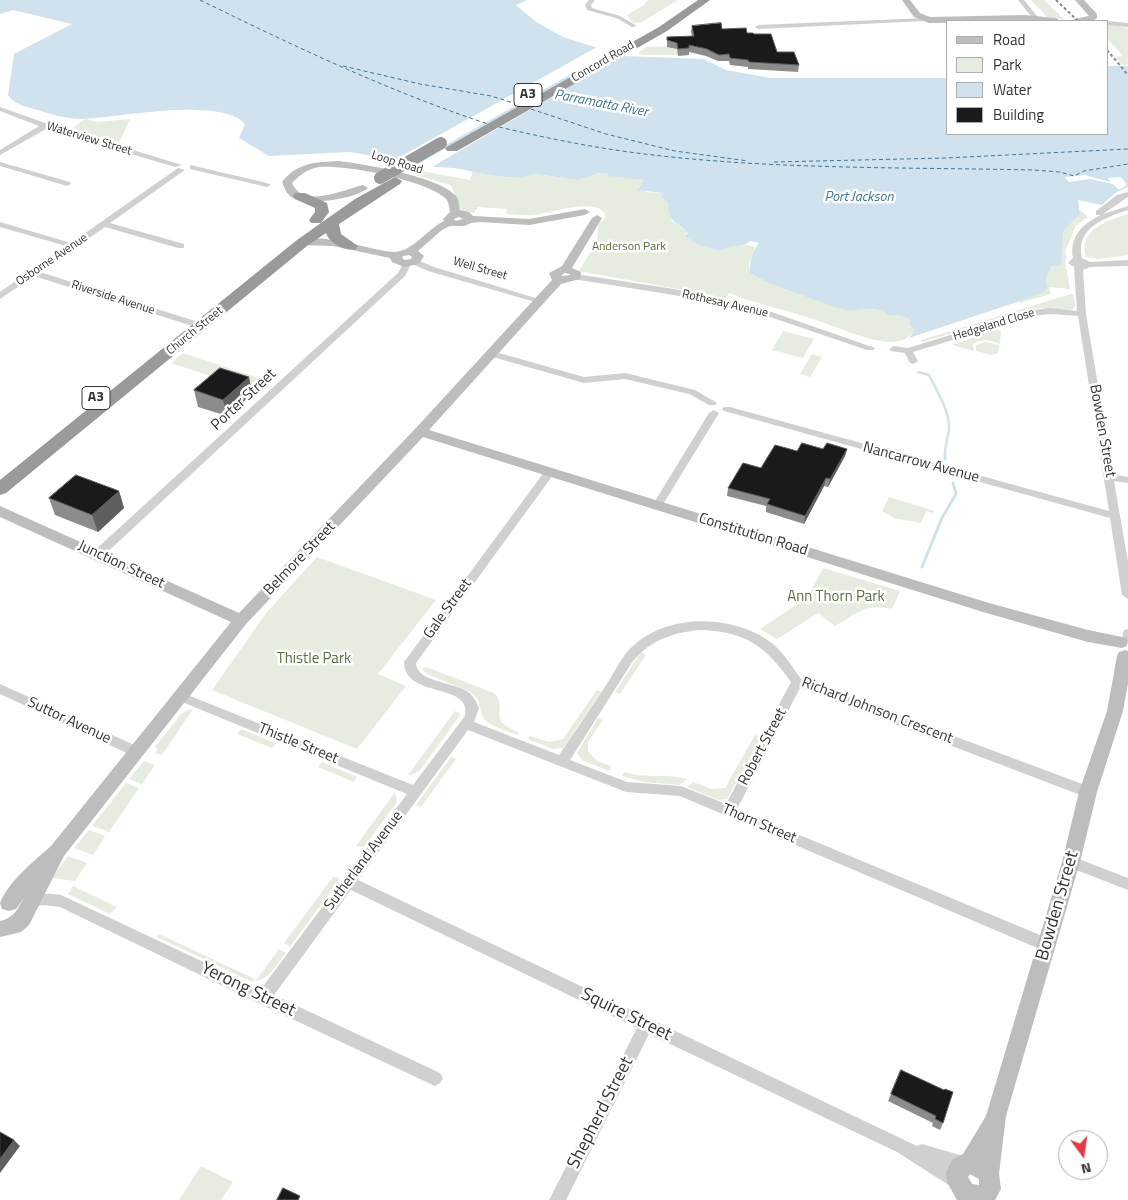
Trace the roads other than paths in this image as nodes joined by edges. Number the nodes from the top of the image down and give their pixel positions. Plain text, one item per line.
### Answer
1 (592, 0) edge
2 (689, 0) edge
3 (705, 0) edge
4 (906, 0) edge
5 (1021, 0) edge
6 (1079, 0) edge
7 (924, 19) junction
8 (1038, 20) edge
9 (1096, 20) edge
10 (1108, 23) edge
11 (1128, 25) edge
12 (634, 26) joint
13 (758, 26) dead end
14 (647, 27) junction
15 (620, 48) junction
16 (0, 109) edge
17 (46, 126) junction
18 (0, 153) edge
19 (0, 164) edge
20 (180, 168) junction
21 (380, 178) joint
22 (395, 181) joint
23 (67, 184) dead end
24 (267, 185) dead end
25 (363, 188) junction
26 (1125, 195) edge
27 (300, 196) junction
28 (1128, 208) edge
29 (583, 217) junction
30 (453, 218) junction
31 (324, 221) junction
32 (0, 224) edge
33 (105, 224) junction
34 (1090, 224) junction
35 (589, 232) junction
36 (302, 243) junction
37 (74, 246) junction
38 (181, 246) dead end
39 (351, 246) junction
40 (411, 259) junction
41 (1128, 263) edge
42 (1078, 264) junction
43 (566, 269) junction
44 (34, 273) junction
45 (576, 277) junction
46 (558, 280) junction
47 (0, 296) edge
48 (538, 300) junction
49 (1082, 314) junction
50 (192, 323) junction
51 (870, 348) dead end
52 (894, 349) dead end
53 (908, 351) junction
54 (492, 354) junction
55 (913, 361) dead end
56 (713, 408) junction
57 (420, 432) junction
58 (548, 473) junction
59 (0, 474) edge
60 (1110, 477) junction
61 (1128, 480) edge
62 (0, 489) edge
63 (657, 506) junction
64 (0, 512) edge
65 (1115, 516) junction
66 (98, 554) junction
67 (1128, 595) edge
68 (241, 620) junction
69 (1126, 646) edge
70 (1128, 679) edge
71 (797, 682) junction
72 (0, 689) edge
73 (1118, 696) junction
74 (181, 697) junction
75 (466, 724) junction
76 (137, 752) junction
77 (562, 762) junction
78 (416, 792) junction
79 (1088, 792) junction
80 (728, 811) junction
81 (57, 851) junction
82 (1071, 862) junction
83 (349, 882) junction
84 (1128, 884) edge
85 (24, 899) edge
86 (61, 901) junction
87 (0, 929) edge
88 (1047, 945) junction
89 (263, 998) junction
90 (646, 1025) junction
91 (435, 1078) dead end
92 (966, 1178) edge
93 (983, 1198) edge
94 (557, 1200) edge

1 - 12 street
2 - 14 highway, Concord Road / A3
3 - 15 highway, Concord Road / A3
4 - 7 main road
5 - 8 street
6 - 9 main road
7 - 8 main road
7 - 13 street
10 - 11 street
12 - 14 highway
14 - 15 highway, Concord Road / A3
15 - 21 highway, Concord Road / A3, bridge
15 - 22 highway, Concord Road / A3
16 - 17 street, Waterview Street
17 - 18 street
17 - 20 street, Waterview Street
19 - 23 street
20 - 24 street, Waterview Street
20 - 33 street, Osborne Avenue
21 - 25 highway, Church Street / A3
22 - 31 highway, Church Street / A3
25 - 27 main road
25 - 31 highway, Church Street / A3
26 - 34 street
27 - 30 main road, Loop Road
27 - 31 highway
28 - 34 street
29 - 30 main road
29 - 35 main road
29 - 35 main road
30 - 40 main road, Porter Street
31 - 36 highway, Church Street / A3
31 - 39 highway
31 - 50 highway, Church Street / A3
32 - 37 street
33 - 37 street, Osborne Avenue
33 - 38 street, Osborne Avenue
34 - 42 street, Bowden Street
35 - 43 main road
36 - 39 main road
36 - 62 highway, Church Street / A3
37 - 44 street, Osborne Avenue
39 - 40 main road
40 - 48 street, Well Street
40 - 66 street, Porter Street
41 - 42 street
42 - 49 street, Bowden Street
43 - 45 main road
43 - 46 main road, Belmore Street
44 - 47 street, Osborne Avenue
44 - 50 street, Riverside Avenue
45 - 46 main road
45 - 51 street, Rothesay Avenue
46 - 48 main road, Belmore Street
48 - 54 main road, Belmore Street
49 - 53 street, Hedgeland Close
49 - 60 street, Bowden Street
50 - 59 highway, Church Street / A3
52 - 53 street, Hedgeland Close
53 - 55 street
54 - 56 street
54 - 57 main road, Belmore Street
56 - 63 street
56 - 65 street, Nancarrow Avenue
57 - 58 main road, Constitution Road
57 - 68 main road, Belmore Street
58 - 63 main road, Constitution Road
58 - 75 street, Gale Street
60 - 61 street
60 - 65 street, Bowden Street
63 - 69 main road, Constitution Road
64 - 66 main road, Junction Street
65 - 67 street, Bowden Street
66 - 68 main road, Junction Street
68 - 74 main road, Belmore Street
69 - 73 main road, Bowden Street
70 - 73 main road, Bowden Street
71 - 77 street, Richard Johnson Crescent
71 - 79 street, Richard Johnson Crescent
71 - 80 street, Robert Street
72 - 76 street, Suttor Avenue
73 - 79 main road, Bowden Street
74 - 76 main road, Belmore Street
74 - 78 street, Thistle Street
75 - 77 street, Thorn Street
75 - 78 street, Sutherland Avenue
76 - 81 main road, Belmore Street
77 - 80 street, Thorn Street
78 - 83 street, Sutherland Avenue
79 - 82 main road, Bowden Street
80 - 88 street, Thorn Street
81 - 85 main road, Belmore Street
81 - 85 main road, Belmore Street
82 - 84 street
82 - 88 main road, Bowden Street
83 - 89 street, Sutherland Avenue
83 - 90 street, Squire Street
85 - 86 street, Yerong Street
85 - 86 street, Yerong Street
85 - 87 main road
86 - 89 street, Yerong Street
88 - 92 main road, Bowden Street
89 - 91 street, Yerong Street
90 - 92 street, Squire Street
90 - 94 street, Shepherd Street
92 - 93 main road

